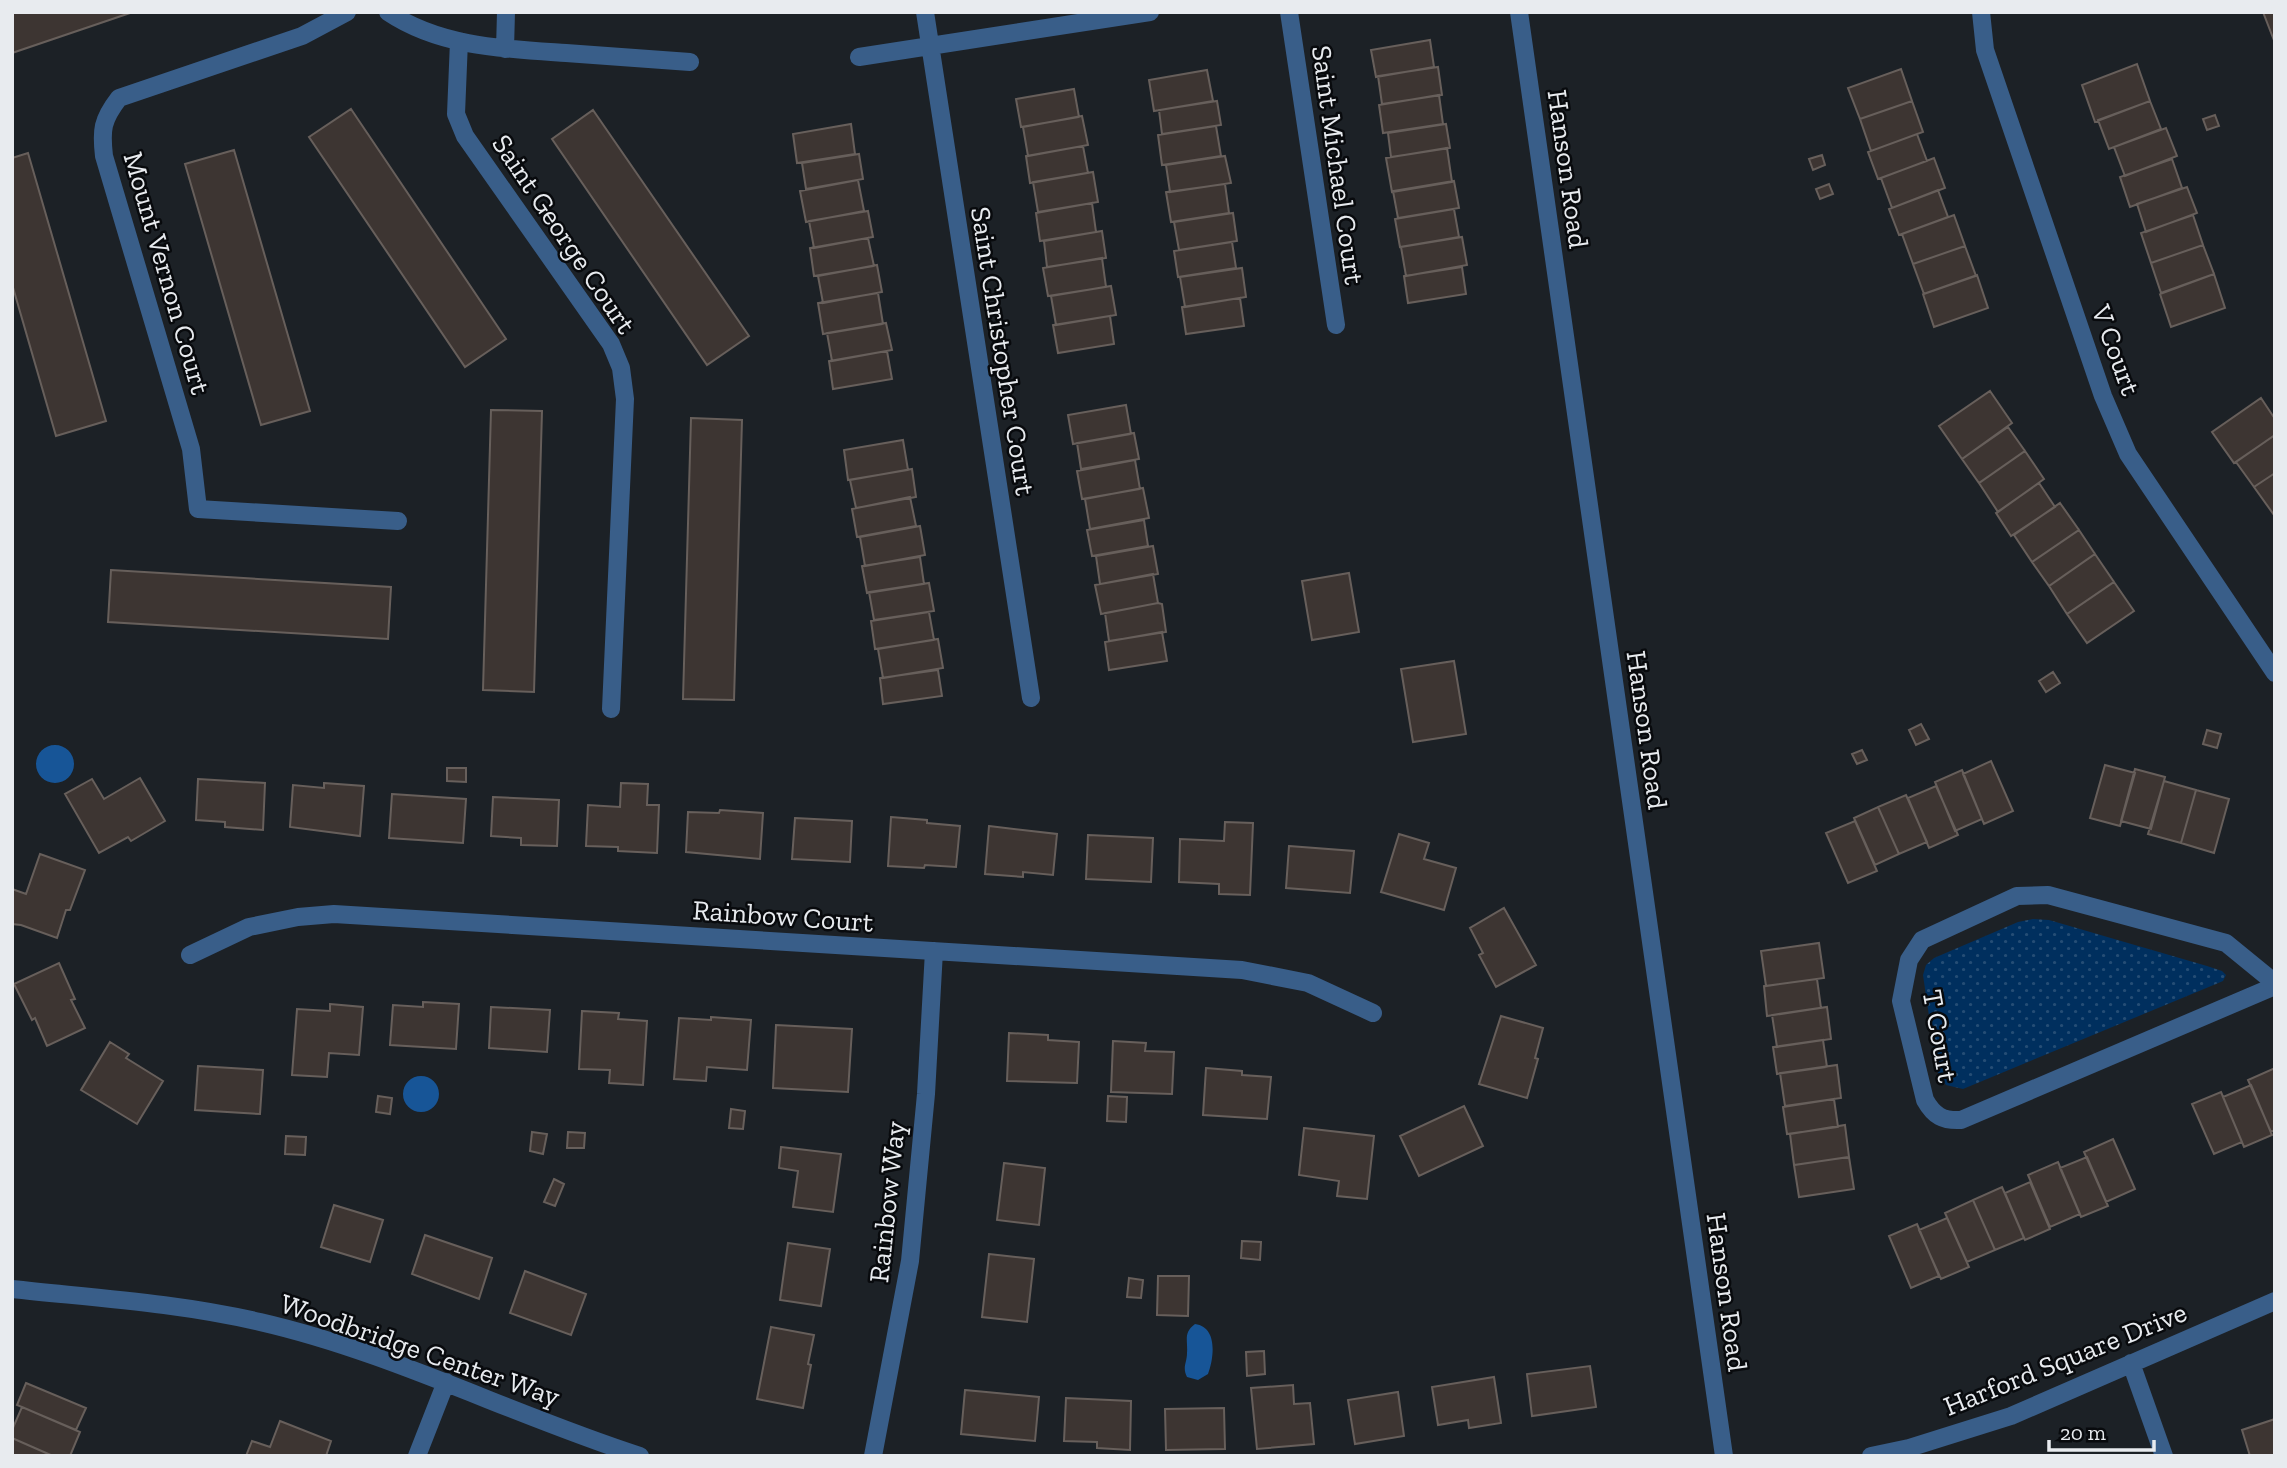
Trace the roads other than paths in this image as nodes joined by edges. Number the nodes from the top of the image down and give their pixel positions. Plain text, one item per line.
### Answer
1 (347, 12) edge
2 (388, 12) edge
3 (506, 12) edge
4 (925, 12) edge
5 (1150, 12) edge
6 (1289, 12) edge
7 (1519, 12) edge
8 (1981, 12) edge
9 (458, 41) junction
10 (929, 46) junction
11 (505, 49) junction
12 (859, 57) dead end
13 (690, 62) dead end
14 (1336, 325) dead end
15 (398, 521) dead end
16 (2275, 673) edge
17 (1031, 698) dead end
18 (611, 709) dead end
19 (934, 951) junction
20 (190, 955) dead end
21 (2275, 984) edge
22 (1373, 1013) dead end
23 (12, 1289) edge
24 (2275, 1301) edge
25 (2131, 1363) junction
26 (446, 1382) junction
27 (417, 1456) edge
28 (640, 1456) edge
29 (873, 1456) edge
30 (1724, 1456) edge
31 (1871, 1456) edge
32 (2164, 1456) edge

1 - 15 street, Mount Vernon Court
2 - 9 street
3 - 11 street
4 - 10 street, Saint Christopher Court
5 - 10 street
6 - 14 street, Saint Michael Court
7 - 30 street, Hanson Road
8 - 16 street, V Court
9 - 11 street
9 - 18 street, Saint George Court
10 - 12 street
10 - 17 street, Saint Christopher Court
11 - 13 street
19 - 20 street, Rainbow Court
19 - 22 street, Rainbow Court
19 - 29 street, Rainbow Way
21 - 21 street, T Court
23 - 26 street, Woodbridge Center Way
24 - 25 street, Harford Square Drive
25 - 31 street, Harford Square Drive
25 - 32 street
26 - 27 street
26 - 28 street, Woodbridge Center Way

